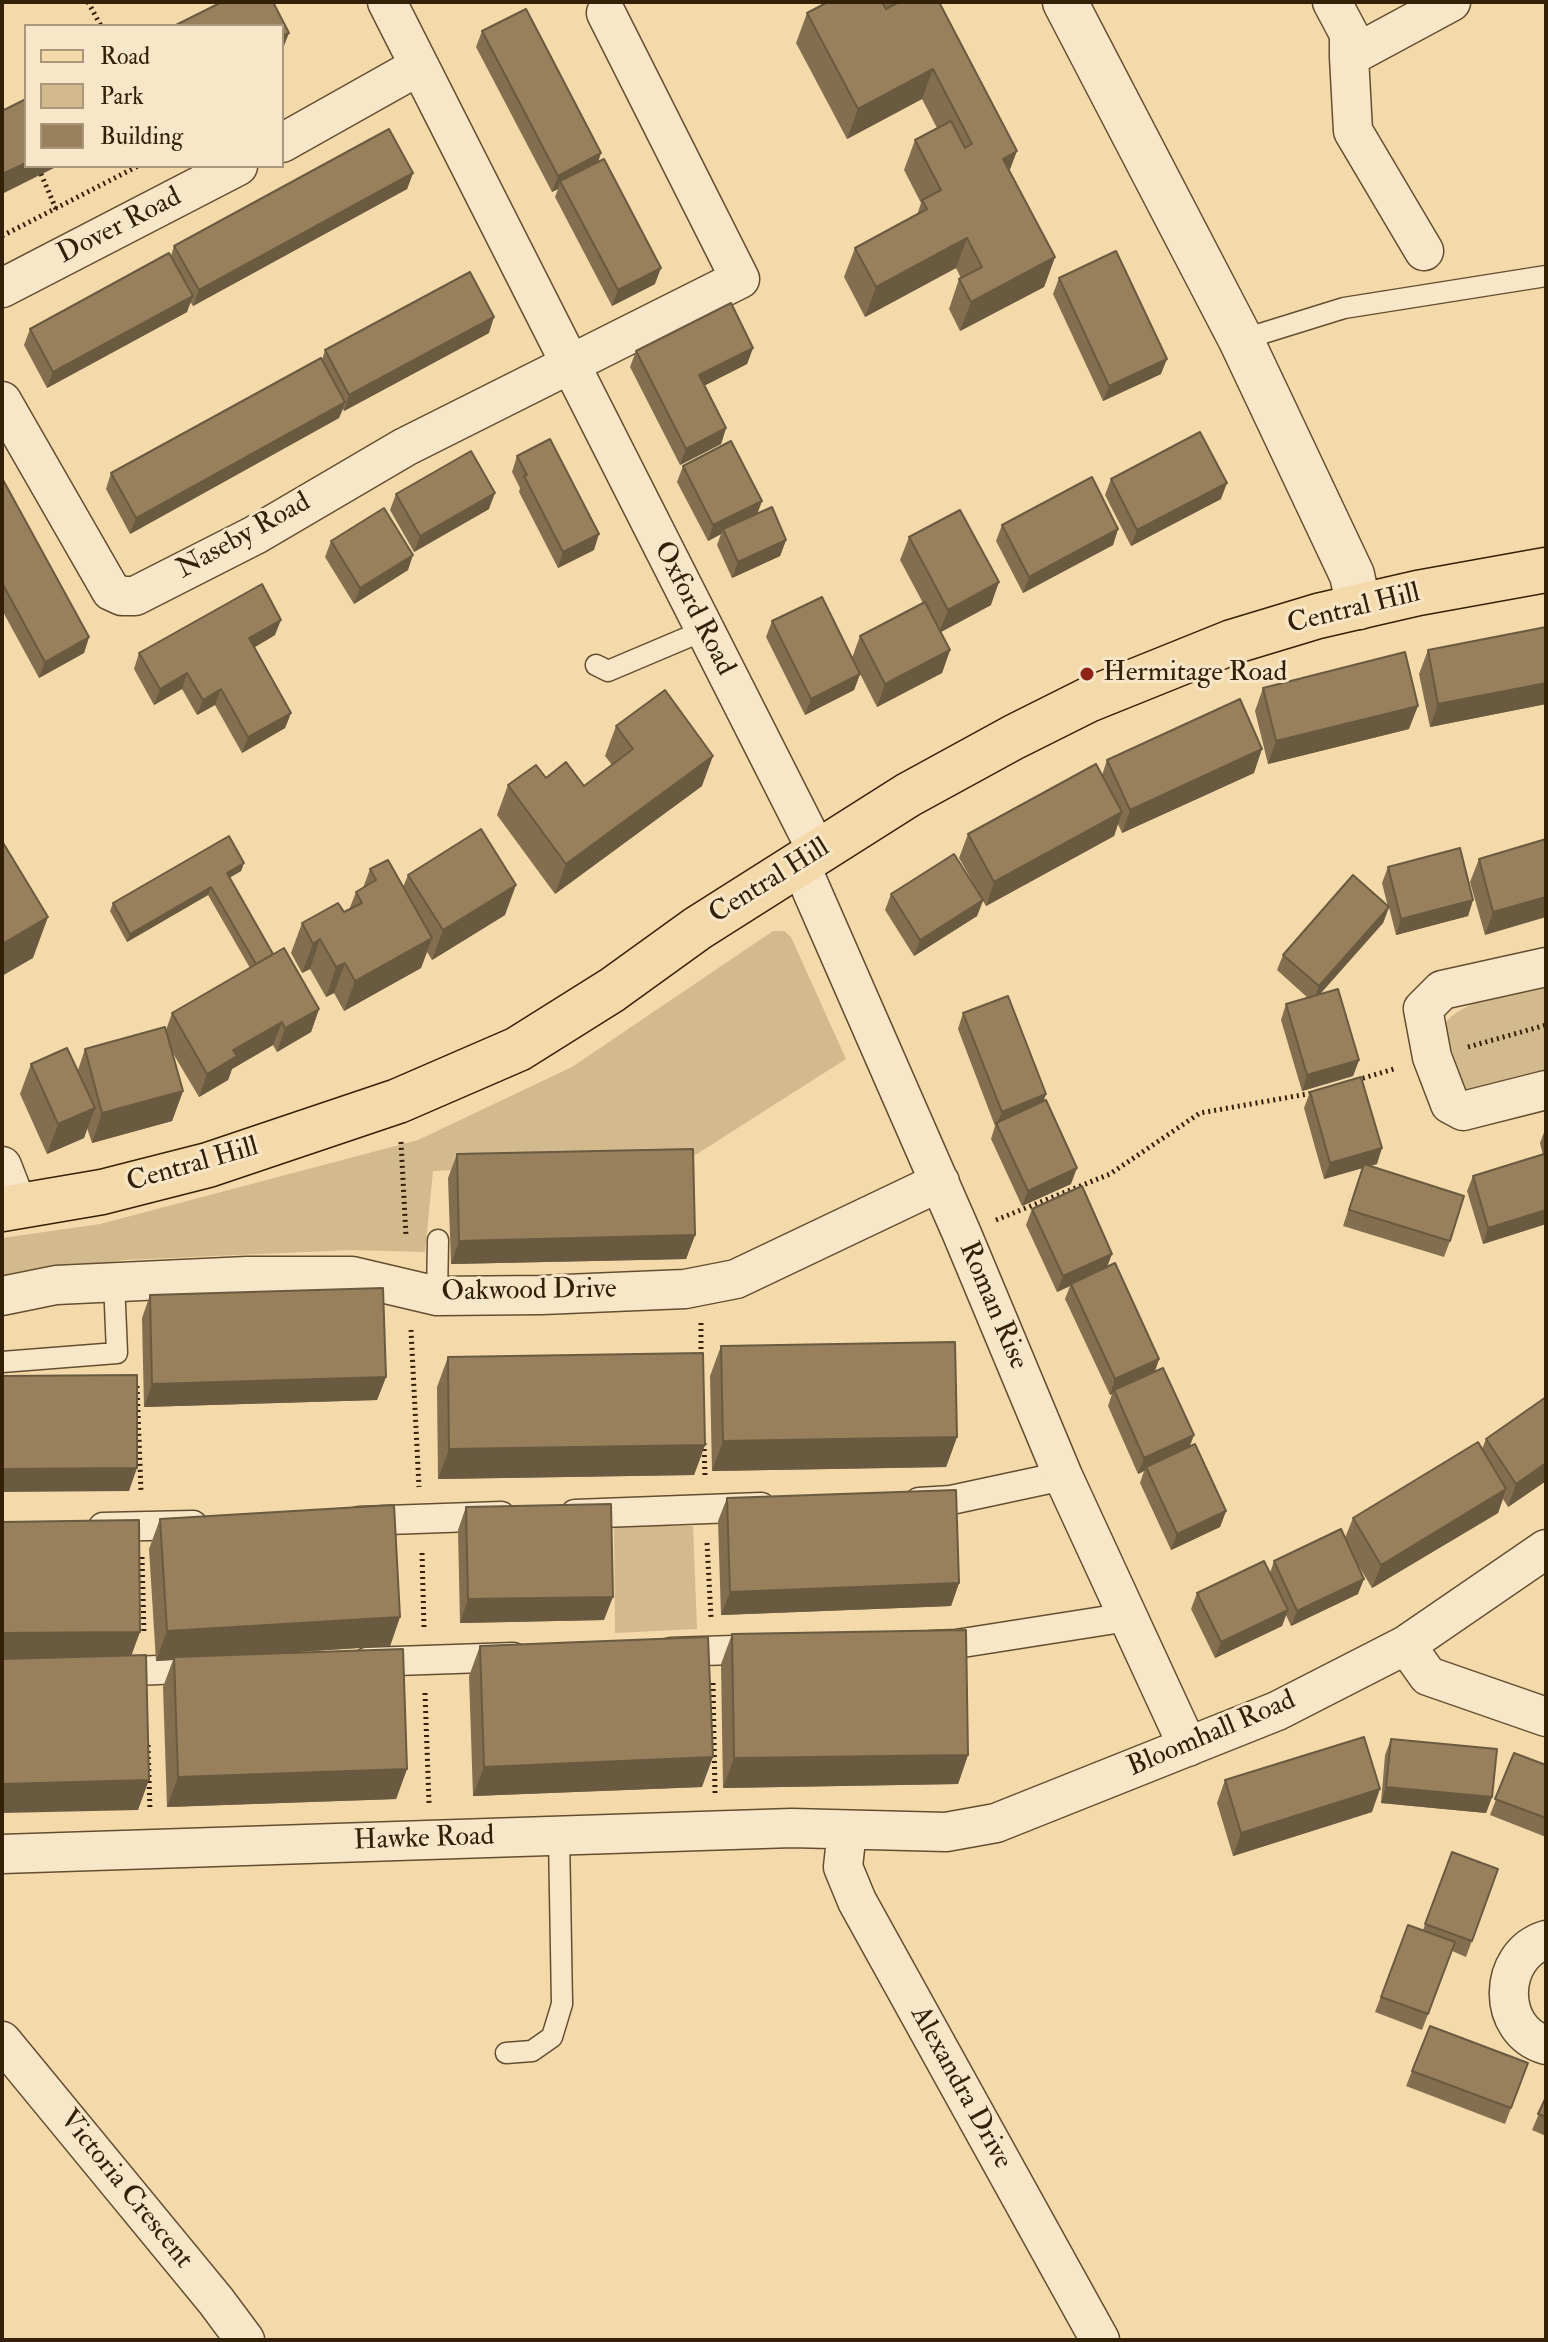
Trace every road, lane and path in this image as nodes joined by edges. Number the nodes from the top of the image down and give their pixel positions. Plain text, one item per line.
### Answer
1 (88, 2) edge
2 (387, 2) edge
3 (1066, 2) edge
4 (1332, 2) edge
5 (1451, 2) edge
6 (606, 13) dead end
7 (100, 24) edge
8 (1349, 57) junction
9 (419, 66) junction
10 (284, 142) edge
11 (134, 168) edge
12 (234, 168) edge
13 (41, 174) dead end
14 (56, 209) junction
15 (2, 236) edge
16 (1424, 251) dead end
17 (1546, 276) edge
18 (5, 280) edge
19 (1241, 340) junction
20 (569, 364) junction
21 (2, 401) edge
22 (1546, 570) edge
23 (1359, 607) junction
24 (705, 630) junction
25 (596, 665) dead end
26 (809, 858) junction
27 (1546, 967) edge
28 (1546, 1025) edge
29 (1432, 1057) junction
30 (1345, 1084) edge
31 (1546, 1090) edge
32 (1316, 1092) edge
33 (398, 1101) junction
34 (2, 1166) edge
35 (940, 1182) junction
36 (10, 1208) edge
37 (962, 1234) junction
38 (438, 1240) dead end
39 (114, 1281) junction
40 (423, 1292) junction
41 (2, 1296) edge
42 (701, 1340) dead end
43 (2, 1362) edge
44 (702, 1365) edge
45 (136, 1371) dead end
46 (704, 1434) edge
47 (1063, 1476) junction
48 (705, 1479) edge
49 (890, 1503) edge
50 (783, 1507) edge
51 (421, 1519) junction
52 (328, 1521) edge
53 (219, 1524) edge
54 (142, 1526) junction
55 (80, 1528) edge
56 (1546, 1549) edge
57 (1128, 1617) junction
58 (911, 1645) edge
59 (1406, 1645) junction
60 (789, 1649) edge
61 (652, 1653) edge
62 (546, 1656) edge
63 (424, 1660) junction
64 (347, 1663) edge
65 (238, 1667) edge
66 (145, 1670) junction
67 (82, 1673) edge
68 (1546, 1717) edge
69 (1188, 1747) junction
70 (428, 1757) dead end
71 (150, 1779) edge
72 (847, 1830) junction
73 (559, 1836) junction
74 (2, 1854) edge
75 (1546, 1940) edge
76 (1546, 2045) edge
77 (506, 2053) dead end
78 (7, 2058) edge
79 (245, 2340) edge
80 (1100, 2340) edge

1 - 7 path
2 - 9 street, Oxford Road
3 - 19 street
4 - 8 street
5 - 8 street
6 - 20 street
8 - 16 street
9 - 10 street
9 - 20 street, Oxford Road
11 - 14 path
12 - 18 street, Dover Road
13 - 14 path
14 - 15 path
17 - 19 lane
19 - 23 street
20 - 21 street, Naseby Road
20 - 24 street, Oxford Road
22 - 23 main road, Central Hill
23 - 26 main road, Central Hill
24 - 25 lane
24 - 26 street, Oxford Road
26 - 33 main road, Central Hill
26 - 35 street, Roman Rise
27 - 29 street
28 - 29 path
29 - 30 path
29 - 31 street
32 - 37 path
33 - 36 main road, Central Hill
33 - 40 path
34 - 36 street
35 - 37 street, Roman Rise
35 - 40 street, Oakwood Drive
37 - 47 street, Roman Rise
38 - 40 lane
39 - 40 street, Oakwood Drive
39 - 41 street, Oakwood Drive
39 - 43 lane
40 - 51 path
42 - 44 path
45 - 54 path
46 - 48 path
47 - 49 street
47 - 57 street, Roman Rise
50 - 51 street
51 - 52 street
51 - 63 path
53 - 54 street
54 - 55 street
54 - 66 path
56 - 59 street, Bloomhall Road
57 - 58 street
57 - 69 street, Roman Rise
59 - 68 street
59 - 69 street, Bloomhall Road
60 - 61 street
62 - 63 street
63 - 64 street
63 - 70 path
65 - 66 street
66 - 67 street
66 - 71 path
69 - 72 street, Bloomhall Road
72 - 73 street, Hawke Road
72 - 80 street, Alexandra Drive
73 - 74 street, Hawke Road
73 - 77 lane
75 - 76 street
78 - 79 street, Victoria Crescent

